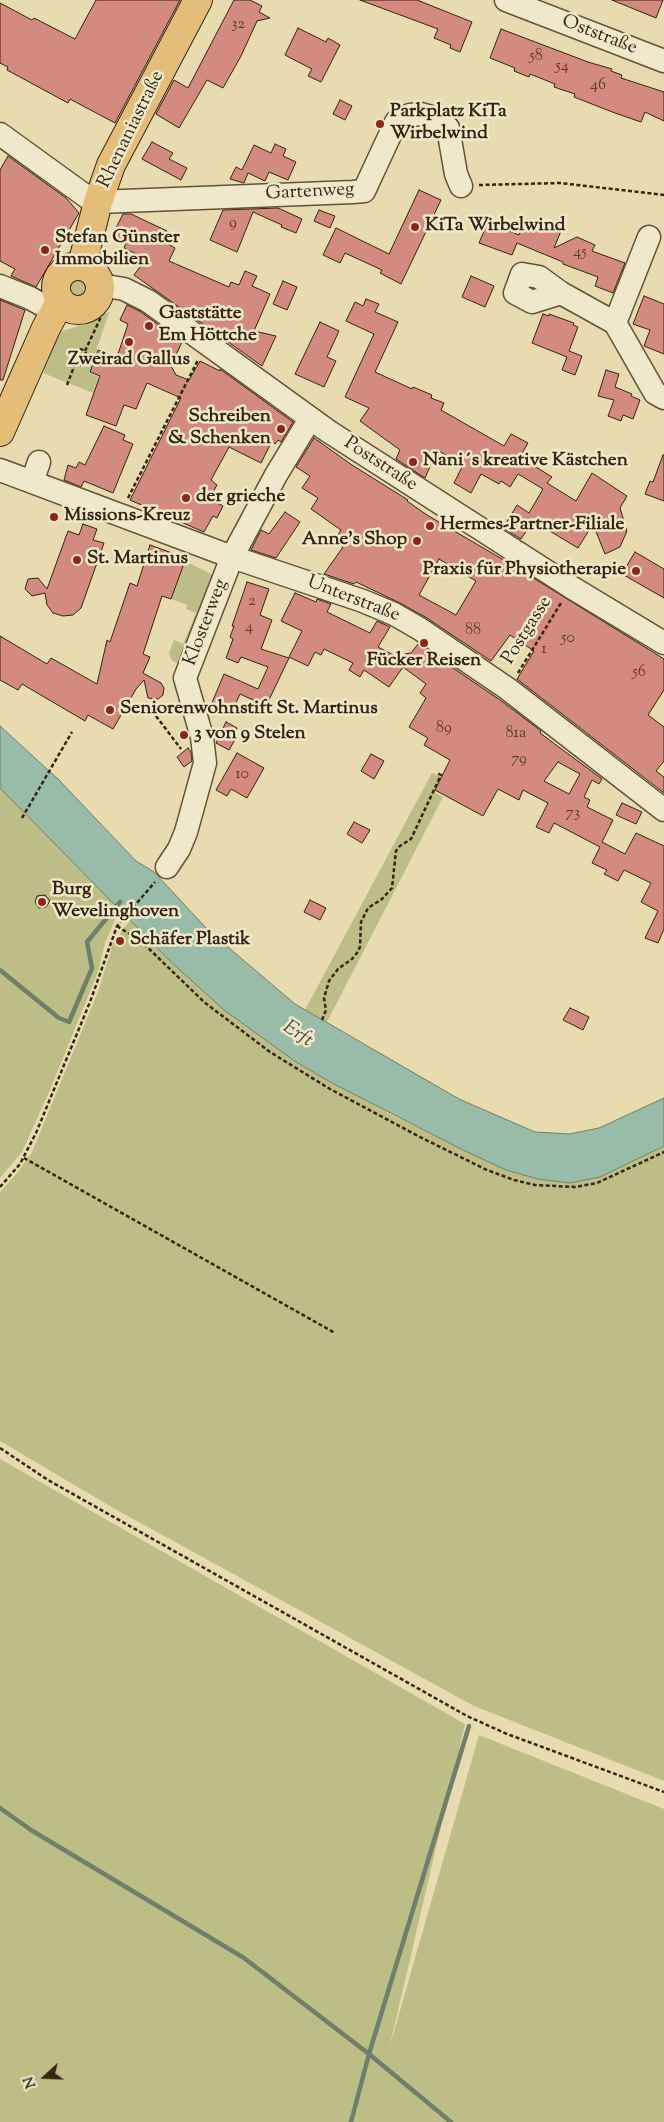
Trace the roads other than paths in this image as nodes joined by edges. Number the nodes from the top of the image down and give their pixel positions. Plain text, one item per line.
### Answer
1 (198, 0) edge
2 (506, 0) edge
3 (664, 61) edge
4 (0, 134) edge
5 (461, 186) road end
6 (98, 202) junction
7 (649, 237) dead end
8 (82, 265) junction
9 (0, 286) edge
10 (99, 292) junction
11 (561, 293) dead end
12 (58, 307) junction
13 (615, 322) junction
14 (664, 398) edge
15 (310, 419) junction
16 (0, 432) edge
17 (0, 470) edge
18 (232, 557) junction
19 (664, 643) edge
20 (664, 810) edge
21 (167, 867) road end

1 - 6 main road, Rhenaniastraße
2 - 3 street, Oststraße
4 - 6 street
5 - 6 street, Gartenweg
6 - 8 main road, Rhenaniastraße
7 - 13 street
8 - 10 main road
8 - 12 main road
9 - 12 street
10 - 12 main road
10 - 15 street, Poststraße
11 - 13 street
12 - 16 main road
13 - 14 street
15 - 18 street, Klosterweg
15 - 19 street, Poststraße
17 - 18 street, Unterstraße
18 - 20 street, Unterstraße
18 - 21 street, Klosterweg

